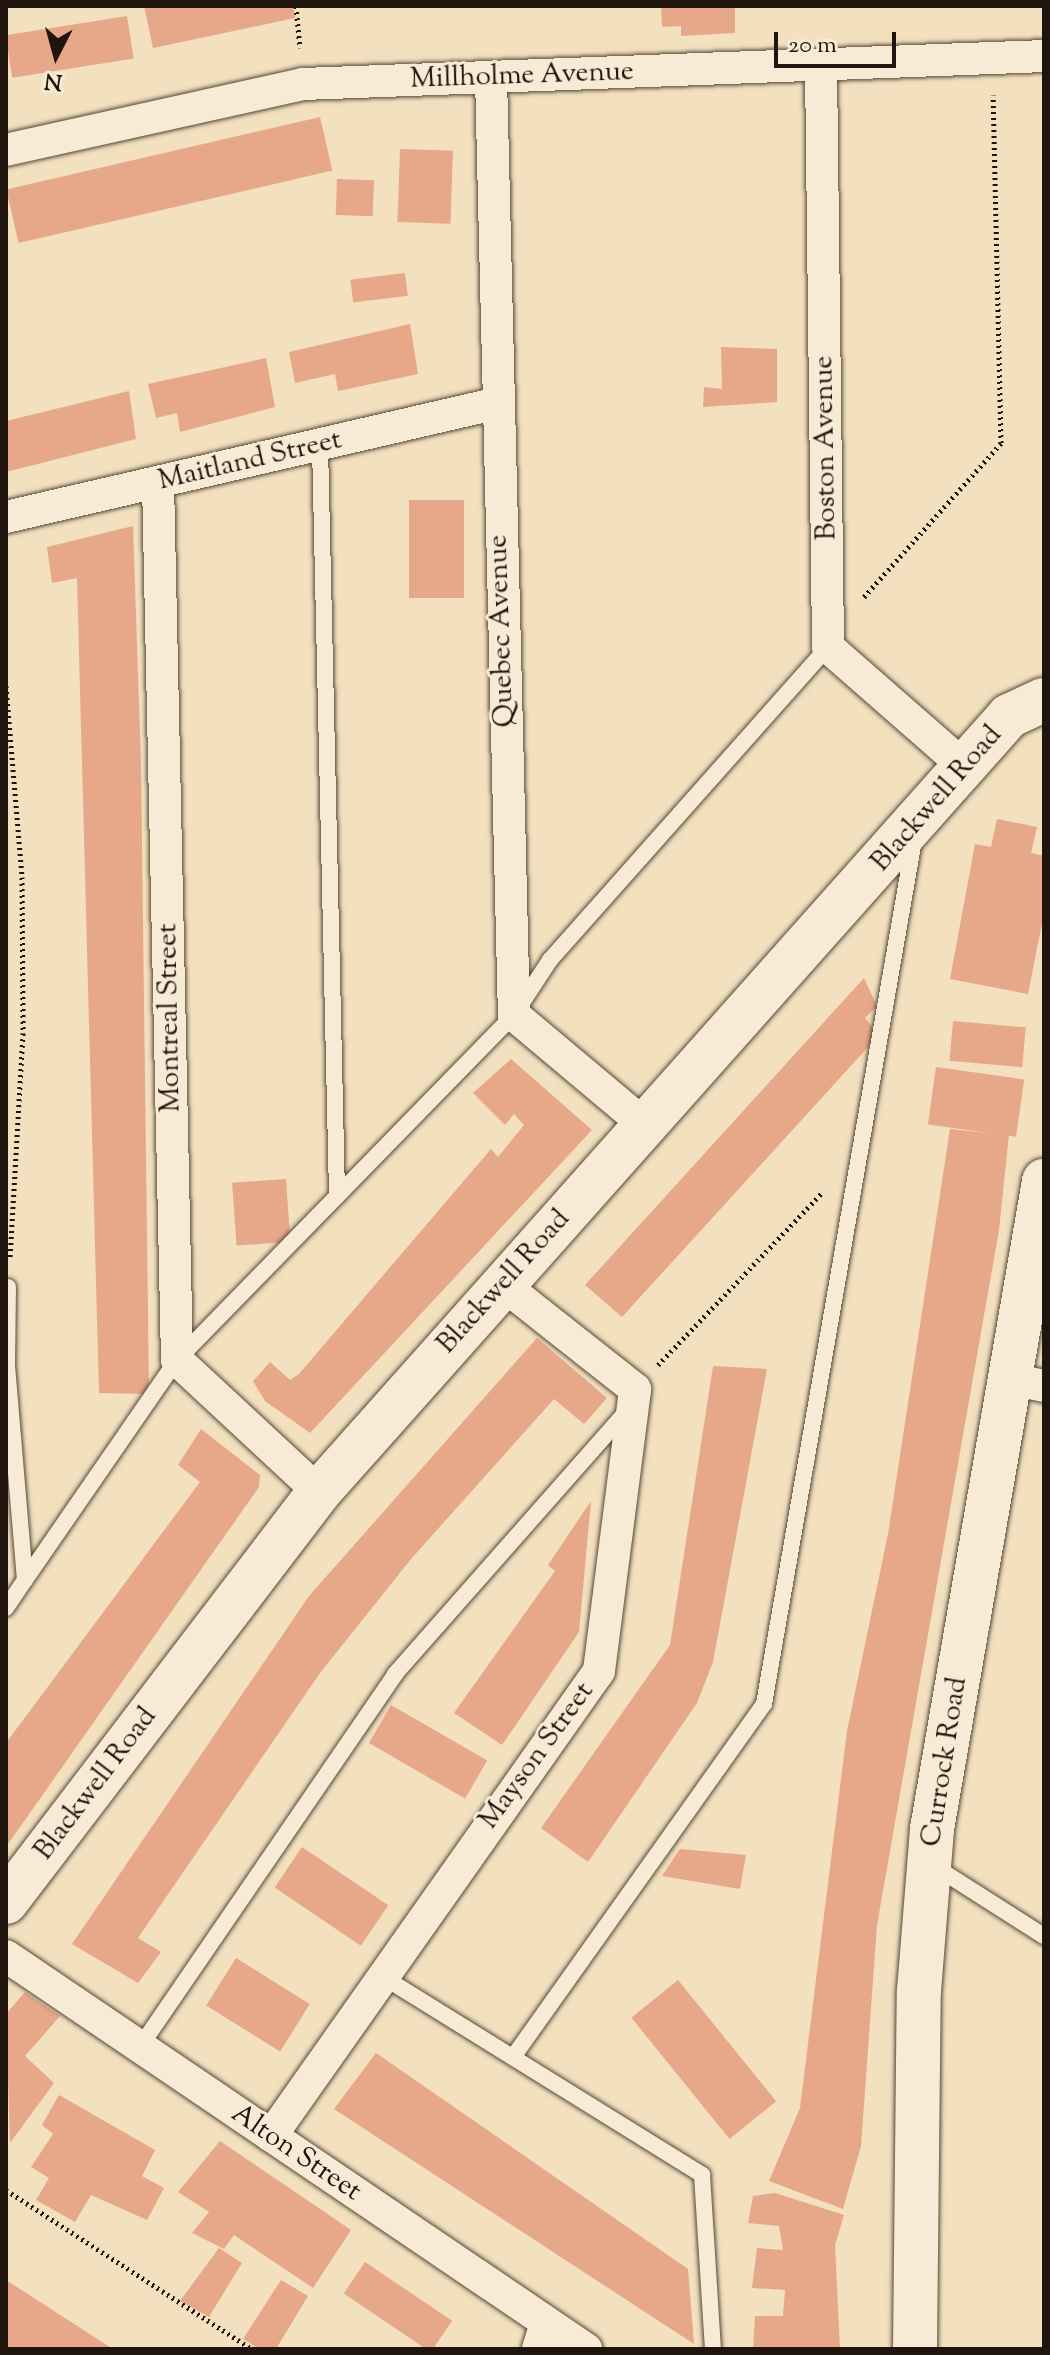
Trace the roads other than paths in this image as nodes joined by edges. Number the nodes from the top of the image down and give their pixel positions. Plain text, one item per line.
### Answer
1 (1044, 56) edge
2 (821, 65) junction
3 (491, 77) junction
4 (6, 150) edge
5 (494, 404) junction
6 (320, 445) junction
7 (158, 482) junction
8 (6, 517) edge
9 (828, 642) junction
10 (1044, 700) edge
11 (966, 768) junction
12 (917, 823) junction
13 (514, 1015) junction
14 (645, 1125) junction
15 (1044, 1181) edge
16 (337, 1196) junction
17 (501, 1283) junction
18 (8, 1287) road end
19 (177, 1360) junction
20 (1027, 1382) edge
21 (634, 1397) junction
22 (319, 1492) junction
23 (25, 1580) junction
24 (6, 1608) edge
25 (929, 1863) junction
26 (6, 1902) edge
27 (1044, 1936) edge
28 (6, 1956) edge
29 (380, 1975) junction
30 (140, 2047) junction
31 (513, 2057) junction
32 (271, 2136) junction
33 (542, 2336) edge
34 (586, 2349) edge
35 (713, 2349) edge
36 (915, 2349) edge

1 - 2 street, Millholme Avenue
2 - 3 street, Millholme Avenue
2 - 9 street, Boston Avenue
3 - 4 street, Millholme Avenue
3 - 5 street, Quebec Avenue
5 - 6 street, Maitland Street
5 - 13 street, Quebec Avenue
6 - 7 street, Maitland Street
6 - 16 lane
7 - 8 street, Maitland Street
7 - 19 street, Montreal Street
9 - 11 street
9 - 13 lane
10 - 11 street, Blackwell Road
11 - 12 street, Blackwell Road
12 - 14 street, Blackwell Road
12 - 31 lane
13 - 14 street
13 - 16 lane
14 - 17 street, Blackwell Road
15 - 20 street, Currock Road
16 - 19 lane
17 - 21 street
17 - 22 street, Blackwell Road
18 - 23 lane
19 - 22 street
19 - 23 lane
20 - 25 street, Currock Road
21 - 29 street, Mayson Street
21 - 30 lane
22 - 26 street, Blackwell Road
23 - 24 lane
25 - 27 lane
25 - 36 street, Currock Road
28 - 30 street, Alton Street
29 - 31 lane
29 - 32 street, Mayson Street
30 - 32 street, Alton Street
31 - 35 lane
32 - 33 street, Alton Street
33 - 34 street, Alton Street

